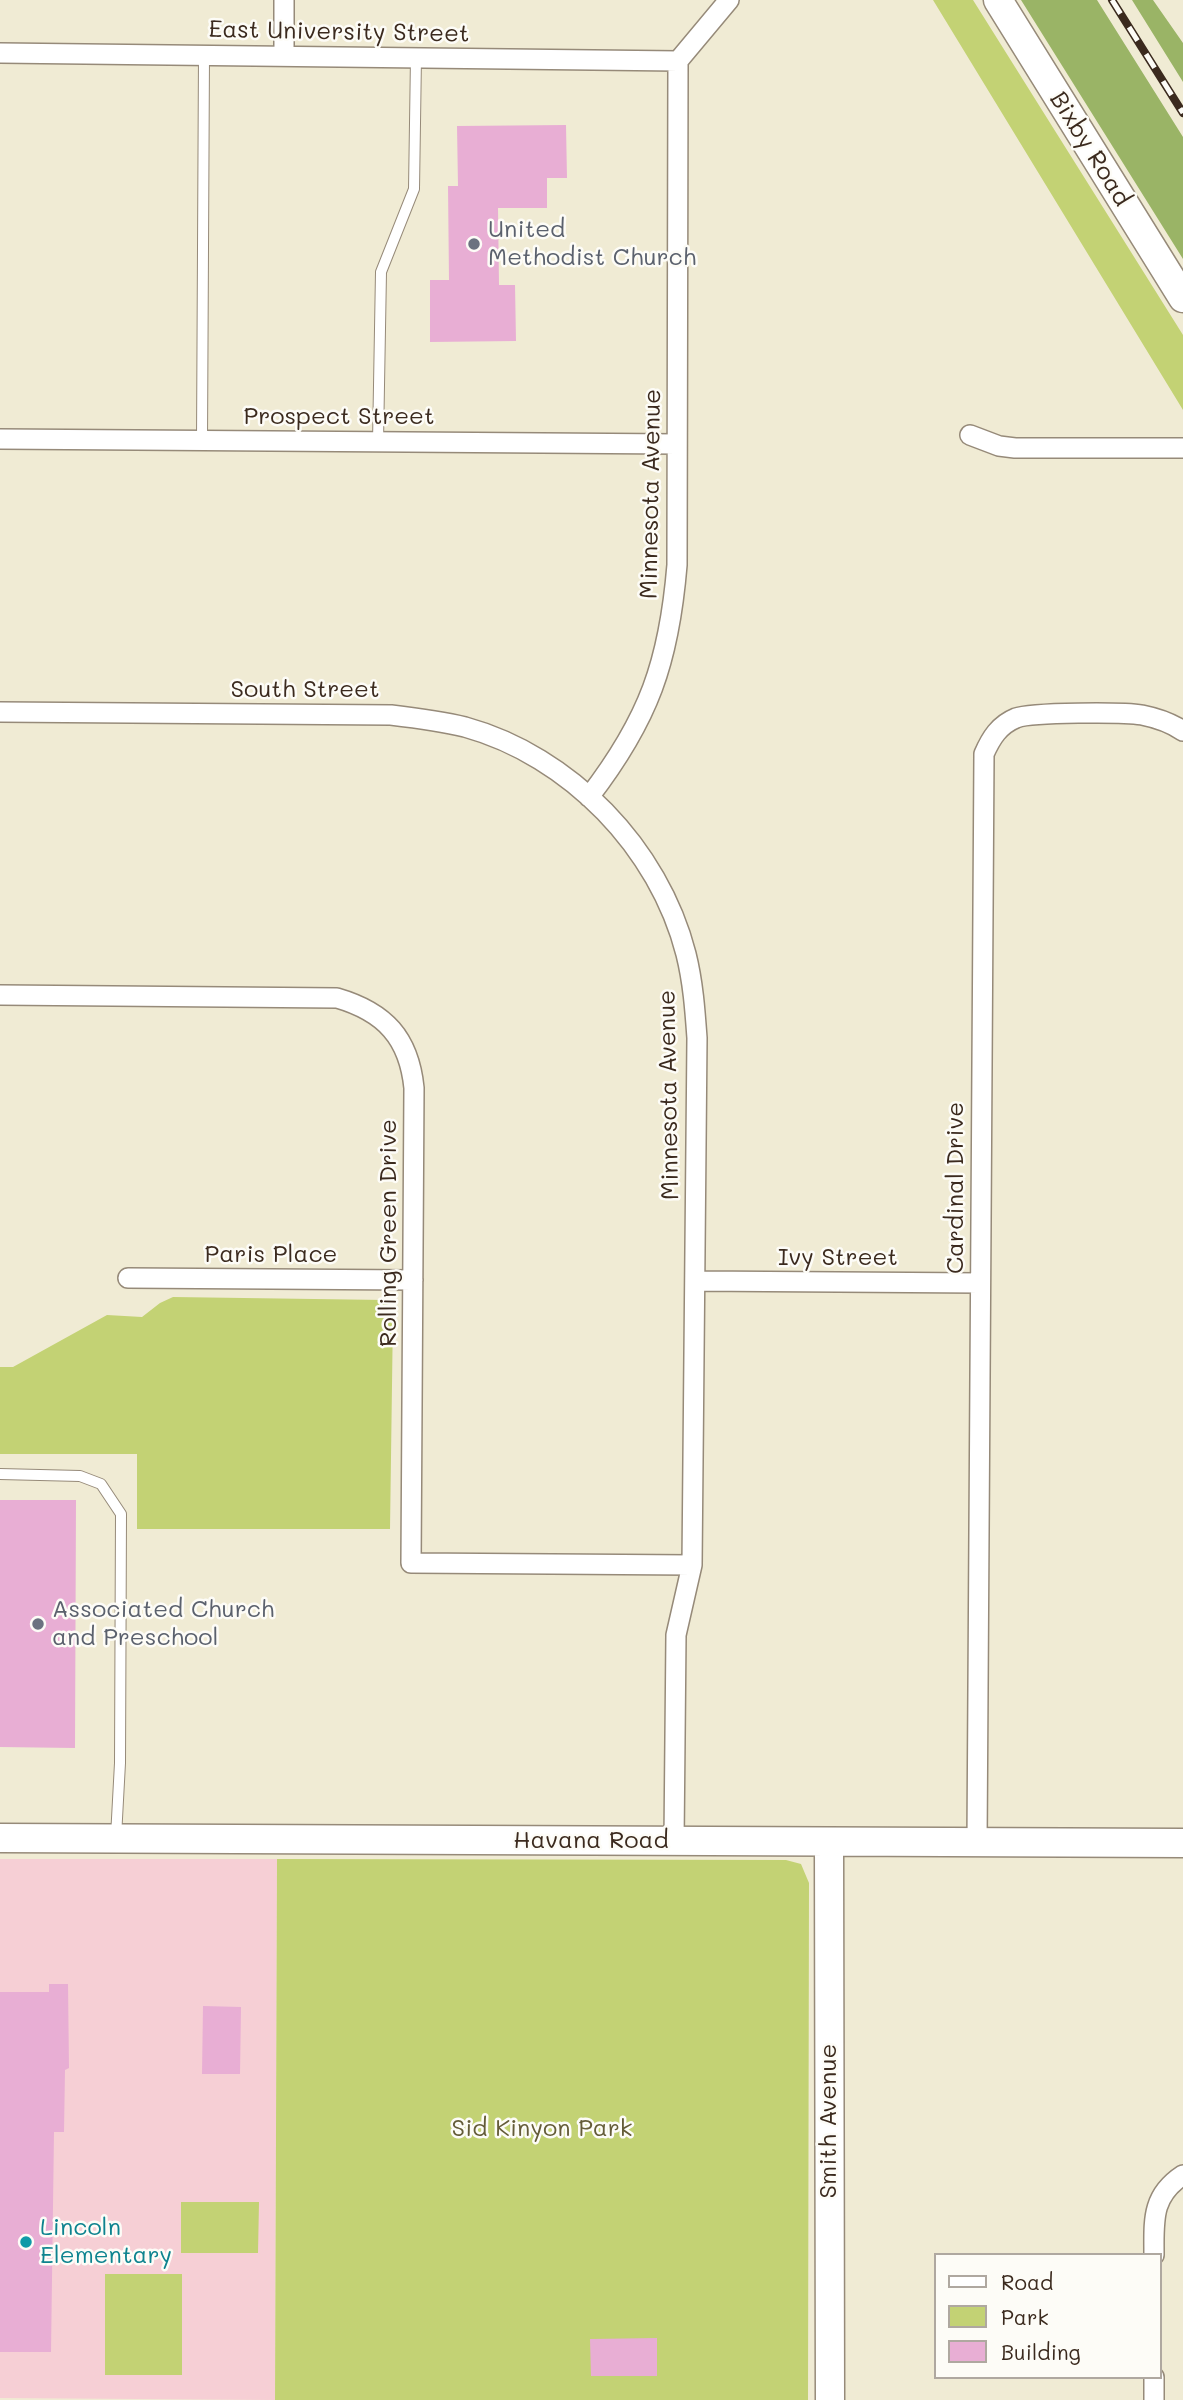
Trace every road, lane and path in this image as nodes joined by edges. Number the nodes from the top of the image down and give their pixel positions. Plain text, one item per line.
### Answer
1 (284, 0) edge
2 (729, 0) edge
3 (998, 0) edge
4 (0, 53) edge
5 (204, 55) junction
6 (284, 55) junction
7 (416, 57) junction
8 (678, 61) junction
9 (1183, 298) edge
10 (970, 435) dead end
11 (0, 439) edge
12 (202, 440) junction
13 (378, 442) junction
14 (677, 444) junction
15 (1183, 447) edge
16 (0, 712) edge
17 (1183, 731) edge
18 (589, 797) junction
19 (0, 995) edge
20 (128, 1279) dead end
21 (413, 1280) junction
22 (696, 1281) junction
23 (980, 1283) junction
24 (0, 1474) edge
25 (692, 1565) junction
26 (0, 1838) edge
27 (116, 1839) junction
28 (674, 1841) junction
29 (828, 1842) junction
30 (977, 1843) junction
31 (1183, 1843) edge
32 (1183, 2175) edge
33 (1154, 2253) edge
34 (1154, 2379) edge
35 (830, 2400) edge
36 (1154, 2400) edge

1 - 6 street
2 - 8 street
3 - 9 street, Bixby Road
4 - 5 street, East University Street
5 - 6 street, East University Street
5 - 12 lane
6 - 7 street, East University Street
7 - 8 street, East University Street
7 - 13 lane
8 - 14 street, Minnesota Avenue
10 - 15 street
11 - 12 street, Prospect Street
12 - 13 street, Prospect Street
13 - 14 street, Prospect Street
14 - 18 street, Minnesota Avenue
16 - 18 street, South Street
17 - 23 street, Cardinal Drive
18 - 22 street, Minnesota Avenue
19 - 21 street, Rolling Green Drive
20 - 21 street, Paris Place
21 - 25 street, Rolling Green Drive
22 - 23 street, Ivy Street
22 - 25 street, Minnesota Avenue
23 - 30 street, Cardinal Drive
24 - 27 lane
25 - 28 street, Minnesota Avenue
26 - 27 street, Havana Road
27 - 28 street, Havana Road
28 - 29 street, Havana Road
29 - 30 street, Havana Road
29 - 35 street, Smith Avenue
30 - 31 street, Havana Road
32 - 33 street
34 - 36 street

